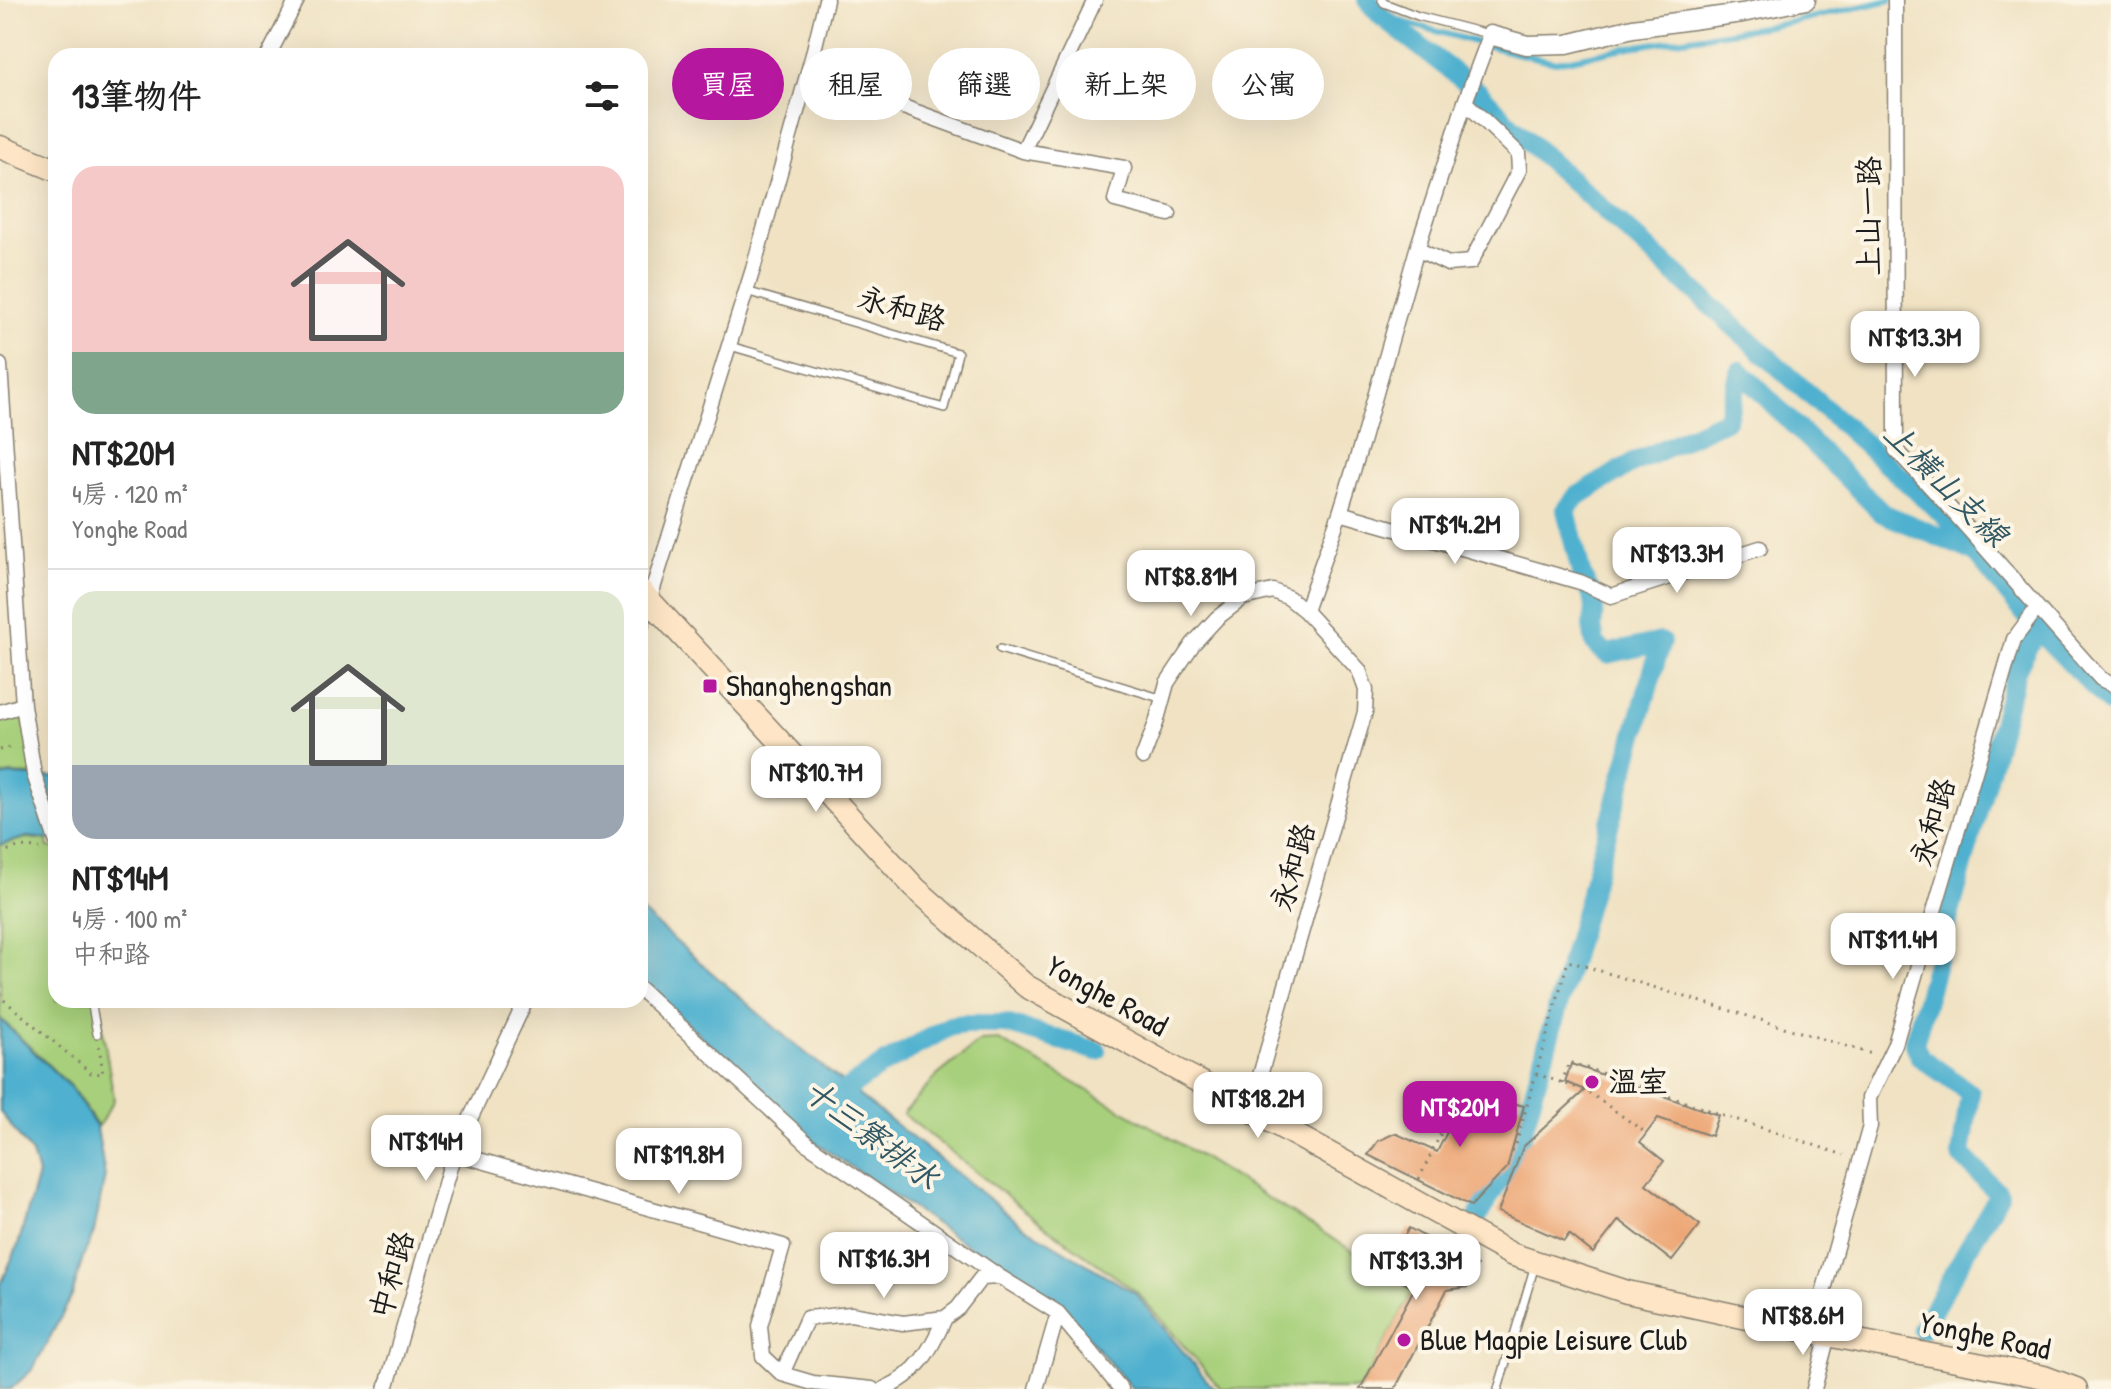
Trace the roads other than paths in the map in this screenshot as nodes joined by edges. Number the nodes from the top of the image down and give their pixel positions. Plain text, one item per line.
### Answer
1 (297, 0) edge
2 (826, 0) edge
3 (1095, 0) edge
4 (1382, 0) edge
5 (1806, 0) edge
6 (1895, 6) edge
7 (1490, 35) junction
8 (272, 48) edge
9 (814, 48) edge
10 (1467, 97) junction
11 (800, 100) edge
12 (912, 110) edge
13 (0, 147) edge
14 (1023, 151) junction
15 (48, 167) edge
16 (1169, 214) dead end
17 (1417, 249) junction
18 (746, 291) junction
19 (730, 346) junction
20 (0, 365) edge
21 (1340, 513) junction
22 (1760, 548) dead end
23 (648, 582) edge
24 (648, 598) edge
25 (1305, 611) junction
26 (2036, 612) junction
27 (1000, 649) dead end
28 (2111, 684) edge
29 (1163, 699) junction
30 (23, 705) junction
31 (0, 712) edge
32 (1143, 757) dead end
33 (48, 835) edge
34 (648, 996) edge
35 (92, 1008) edge
36 (522, 1008) edge
37 (97, 1034) road end
38 (1250, 1110) junction
39 (454, 1153) junction
40 (1536, 1262) junction
41 (1000, 1277) junction
42 (1058, 1313) junction
43 (945, 1318) junction
44 (1820, 1334) junction
45 (782, 1374) junction
46 (386, 1389) edge
47 (872, 1389) edge
48 (884, 1389) edge
49 (1036, 1389) edge
50 (1121, 1389) edge
51 (1498, 1389) edge
52 (1814, 1389) edge
53 (2076, 1389) edge

1 - 8 street
2 - 9 street
3 - 14 street
4 - 7 lane
5 - 7 street
6 - 26 street, 上山一路
7 - 10 street
10 - 17 street
10 - 17 street
11 - 18 street
12 - 14 street
13 - 15 main road
14 - 16 street
17 - 21 street
18 - 19 street
18 - 19 lane, 永和路
19 - 23 street
20 - 30 street
21 - 22 street
21 - 25 street
24 - 38 main road, Yonghe Road
25 - 29 street, 永和路
25 - 38 street, 永和路
26 - 28 street, 上山一路
26 - 44 street, 永和路
27 - 29 lane
29 - 32 street, 永和路
30 - 31 street
30 - 33 street
34 - 41 street
35 - 37 lane
36 - 39 street, 中和路
38 - 40 main road, Yonghe Road
39 - 45 street
39 - 46 street, 中和路
40 - 44 main road, Yonghe Road
40 - 51 lane
41 - 42 street
41 - 43 street
42 - 49 street
42 - 50 street
43 - 45 street
43 - 48 street
44 - 52 street, 永和路
44 - 53 main road, Yonghe Road
45 - 47 street

